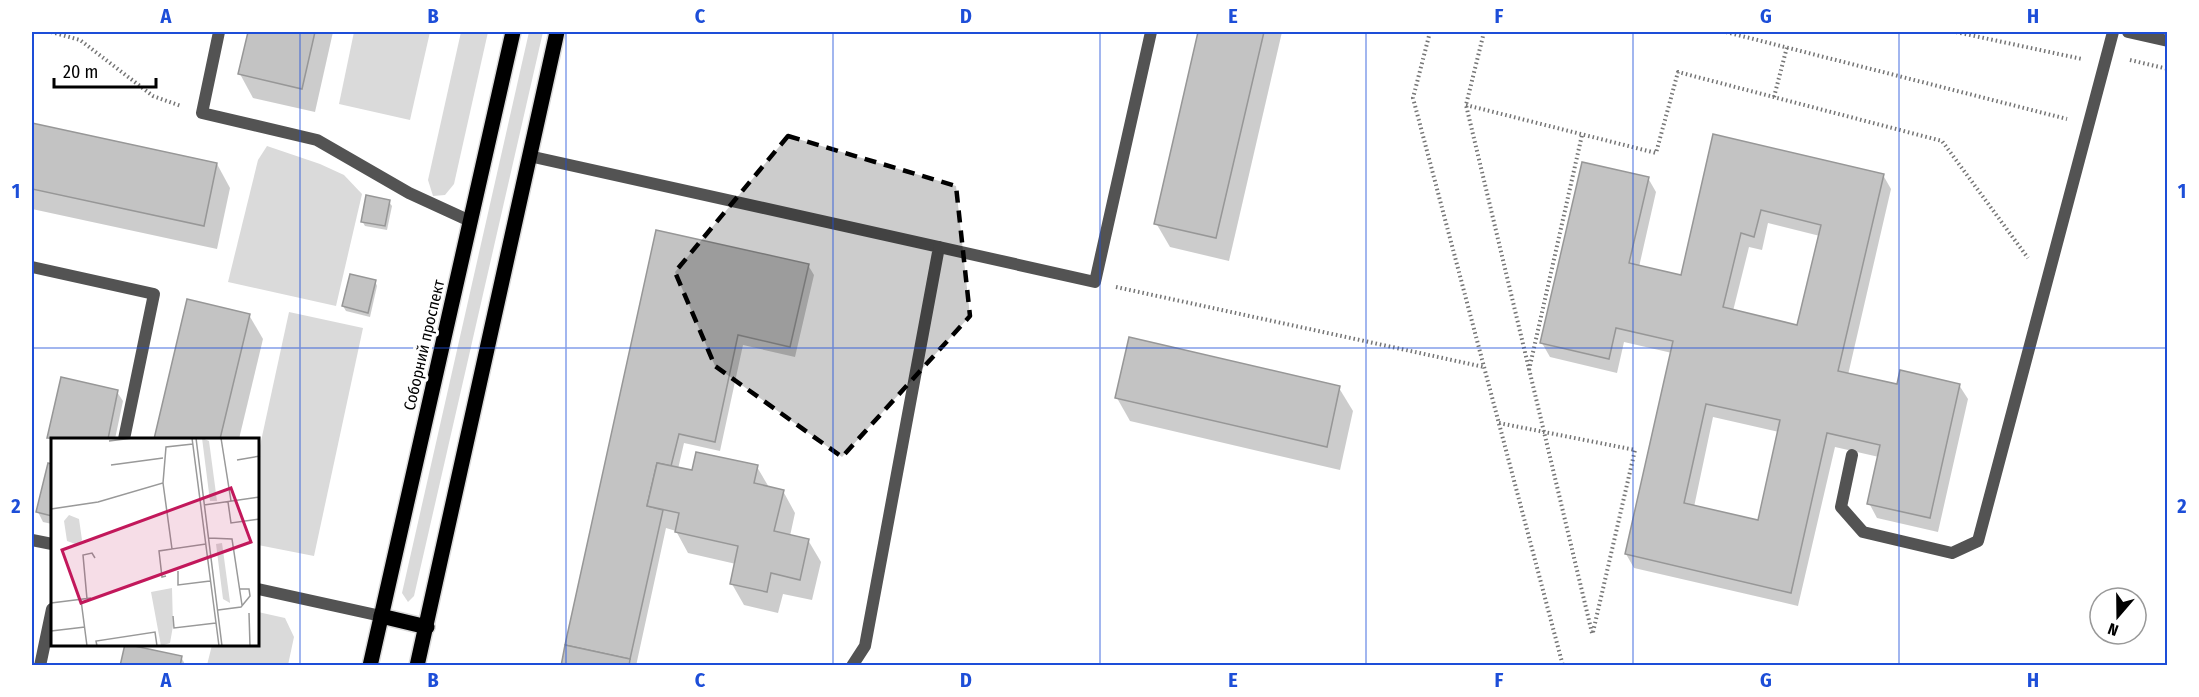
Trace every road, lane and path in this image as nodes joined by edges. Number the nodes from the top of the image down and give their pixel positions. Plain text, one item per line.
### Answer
1 (51, 32) edge
2 (219, 32) edge
3 (513, 32) edge
4 (556, 32) edge
5 (1151, 32) edge
6 (1430, 32) edge
7 (1484, 32) edge
8 (1726, 32) edge
9 (1956, 32) edge
10 (2113, 32) edge
11 (2128, 32) edge
12 (2168, 40) edge
13 (1787, 47) junction
14 (2107, 54) junction
15 (2168, 69) edge
16 (1774, 97) junction
17 (1466, 105) junction
18 (202, 113) junction
19 (2088, 124) junction
20 (1582, 135) junction
21 (529, 156) junction
22 (470, 221) junction
23 (939, 247) junction
24 (32, 267) edge
25 (1095, 282) junction
26 (2046, 283) junction
27 (1484, 367) junction
28 (1529, 371) junction
29 (1499, 423) junction
30 (1544, 432) junction
31 (124, 438) edge
32 (1852, 455) dead end
33 (32, 540) edge
34 (51, 544) edge
35 (260, 589) edge
36 (51, 614) edge
37 (381, 616) junction
38 (427, 627) junction
39 (40, 666) edge
40 (370, 666) edge
41 (417, 666) edge
42 (852, 666) edge
43 (1563, 666) edge

1 - 18 path
2 - 18 street
3 - 22 main road, Соборний проспект
4 - 21 main road
5 - 25 street
6 - 27 path
7 - 17 path
8 - 13 path
9 - 14 path
10 - 14 street
11 - 12 street
13 - 16 path
13 - 19 path
14 - 15 path
14 - 19 street
16 - 20 path
16 - 26 path
17 - 20 path
17 - 28 path
18 - 22 street
19 - 26 street
20 - 28 path
21 - 23 street
21 - 38 main road
22 - 37 main road, Соборний проспект
23 - 25 street
23 - 42 street
24 - 31 street
25 - 27 path
26 - 32 street
27 - 29 path
28 - 30 path
29 - 30 path
29 - 43 path
30 - 30 path
33 - 34 street
35 - 37 street
36 - 39 street
37 - 38 main road
37 - 40 main road, Соборний проспект
38 - 41 main road

